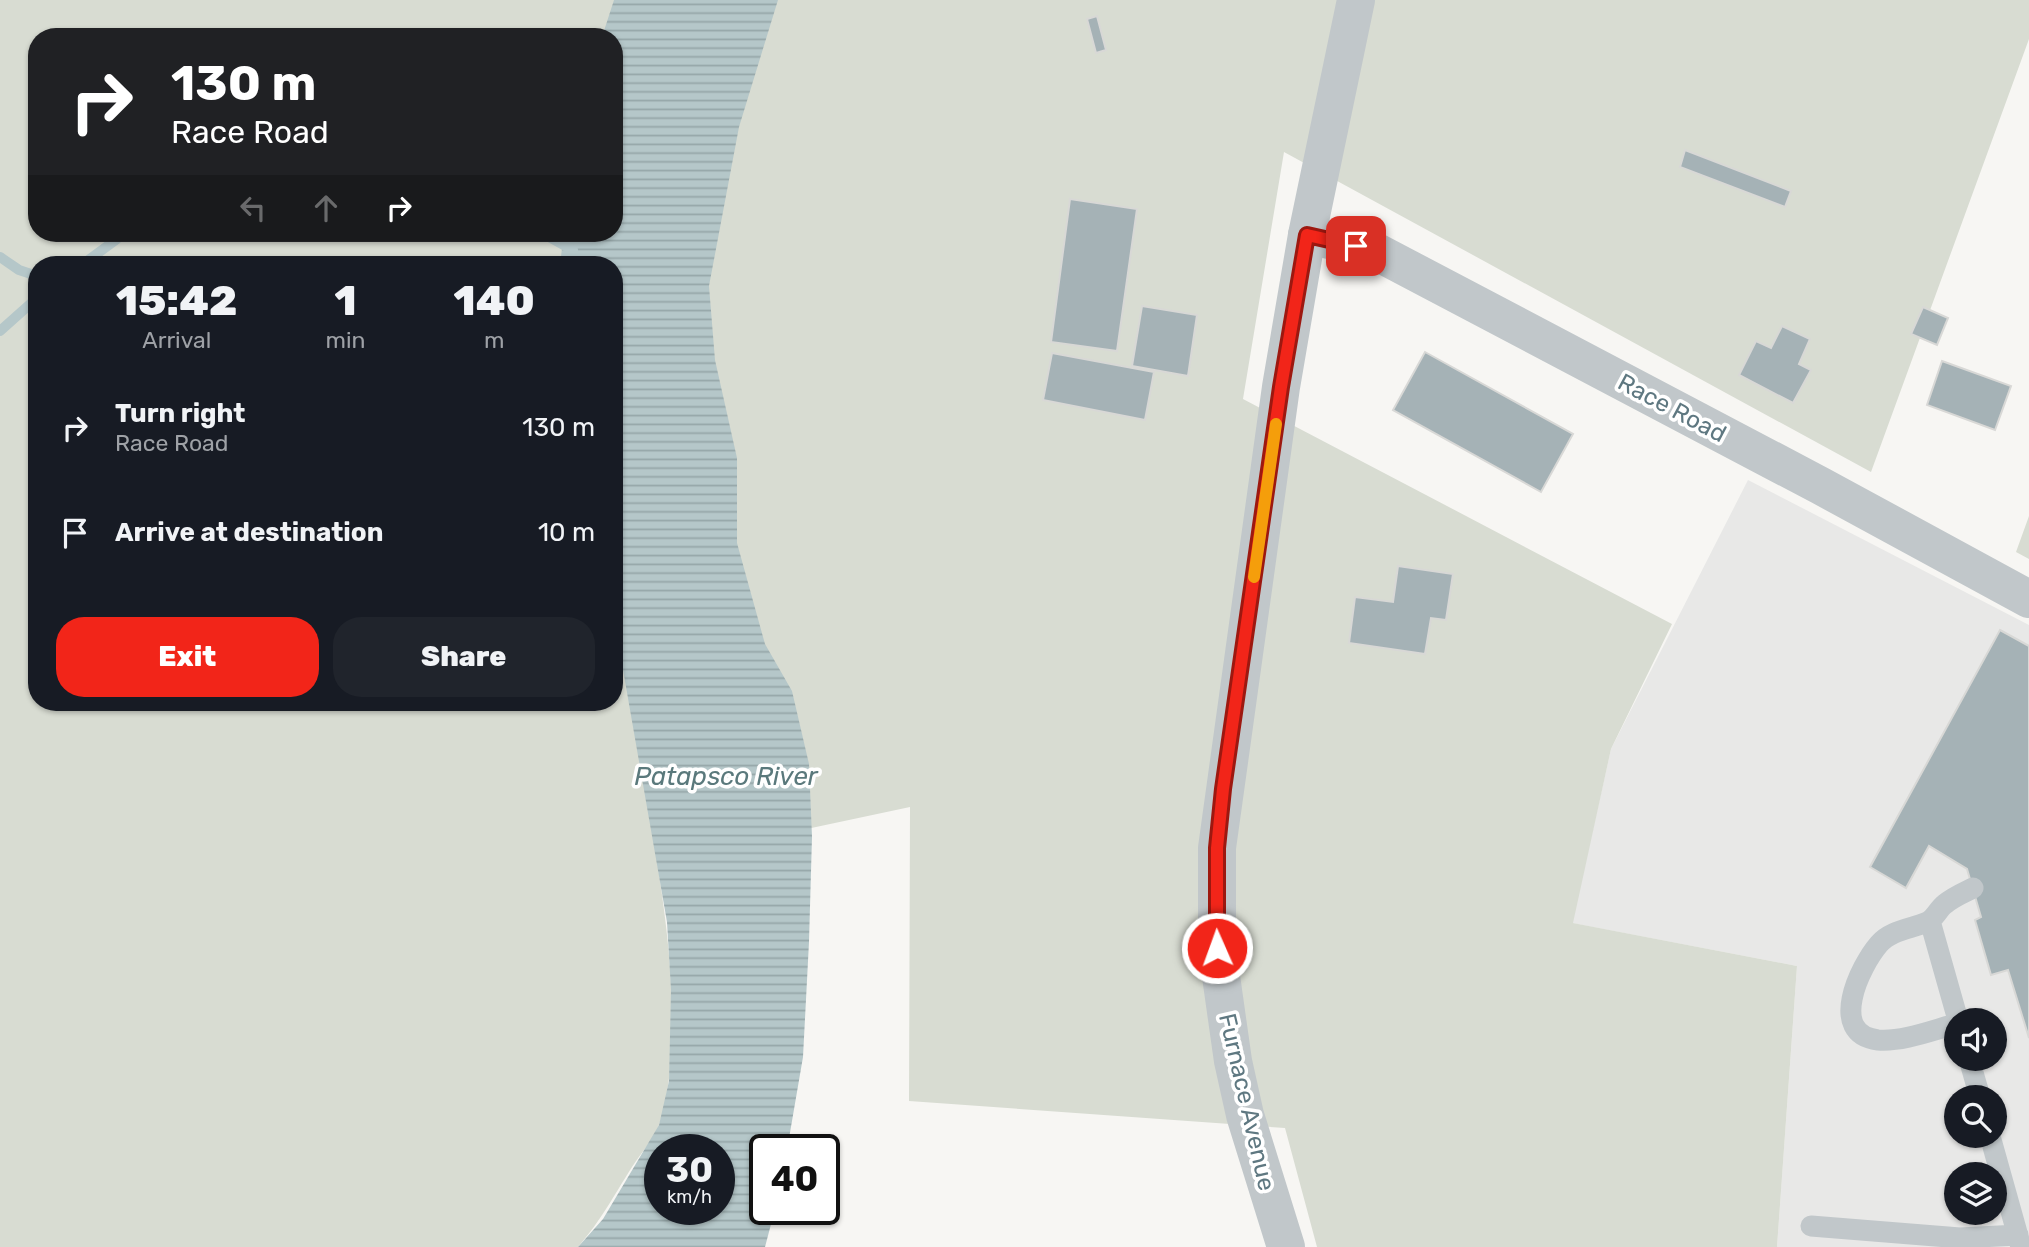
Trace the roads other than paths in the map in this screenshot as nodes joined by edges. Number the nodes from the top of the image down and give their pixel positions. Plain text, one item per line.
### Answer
1 (1356, 0) edge
2 (1307, 235) junction
3 (2029, 599) edge
4 (1972, 888) dead end
5 (1930, 921) junction
6 (1953, 1008) edge
7 (1944, 1025) edge
8 (1993, 1148) edge
9 (1811, 1226) dead end
10 (2020, 1241) edge
11 (1286, 1247) edge

1 - 2 street, Furnace Avenue
2 - 3 street, Race Road
2 - 11 street, Furnace Avenue
4 - 5 lane
5 - 6 lane
5 - 7 lane
8 - 10 lane
9 - 10 lane

